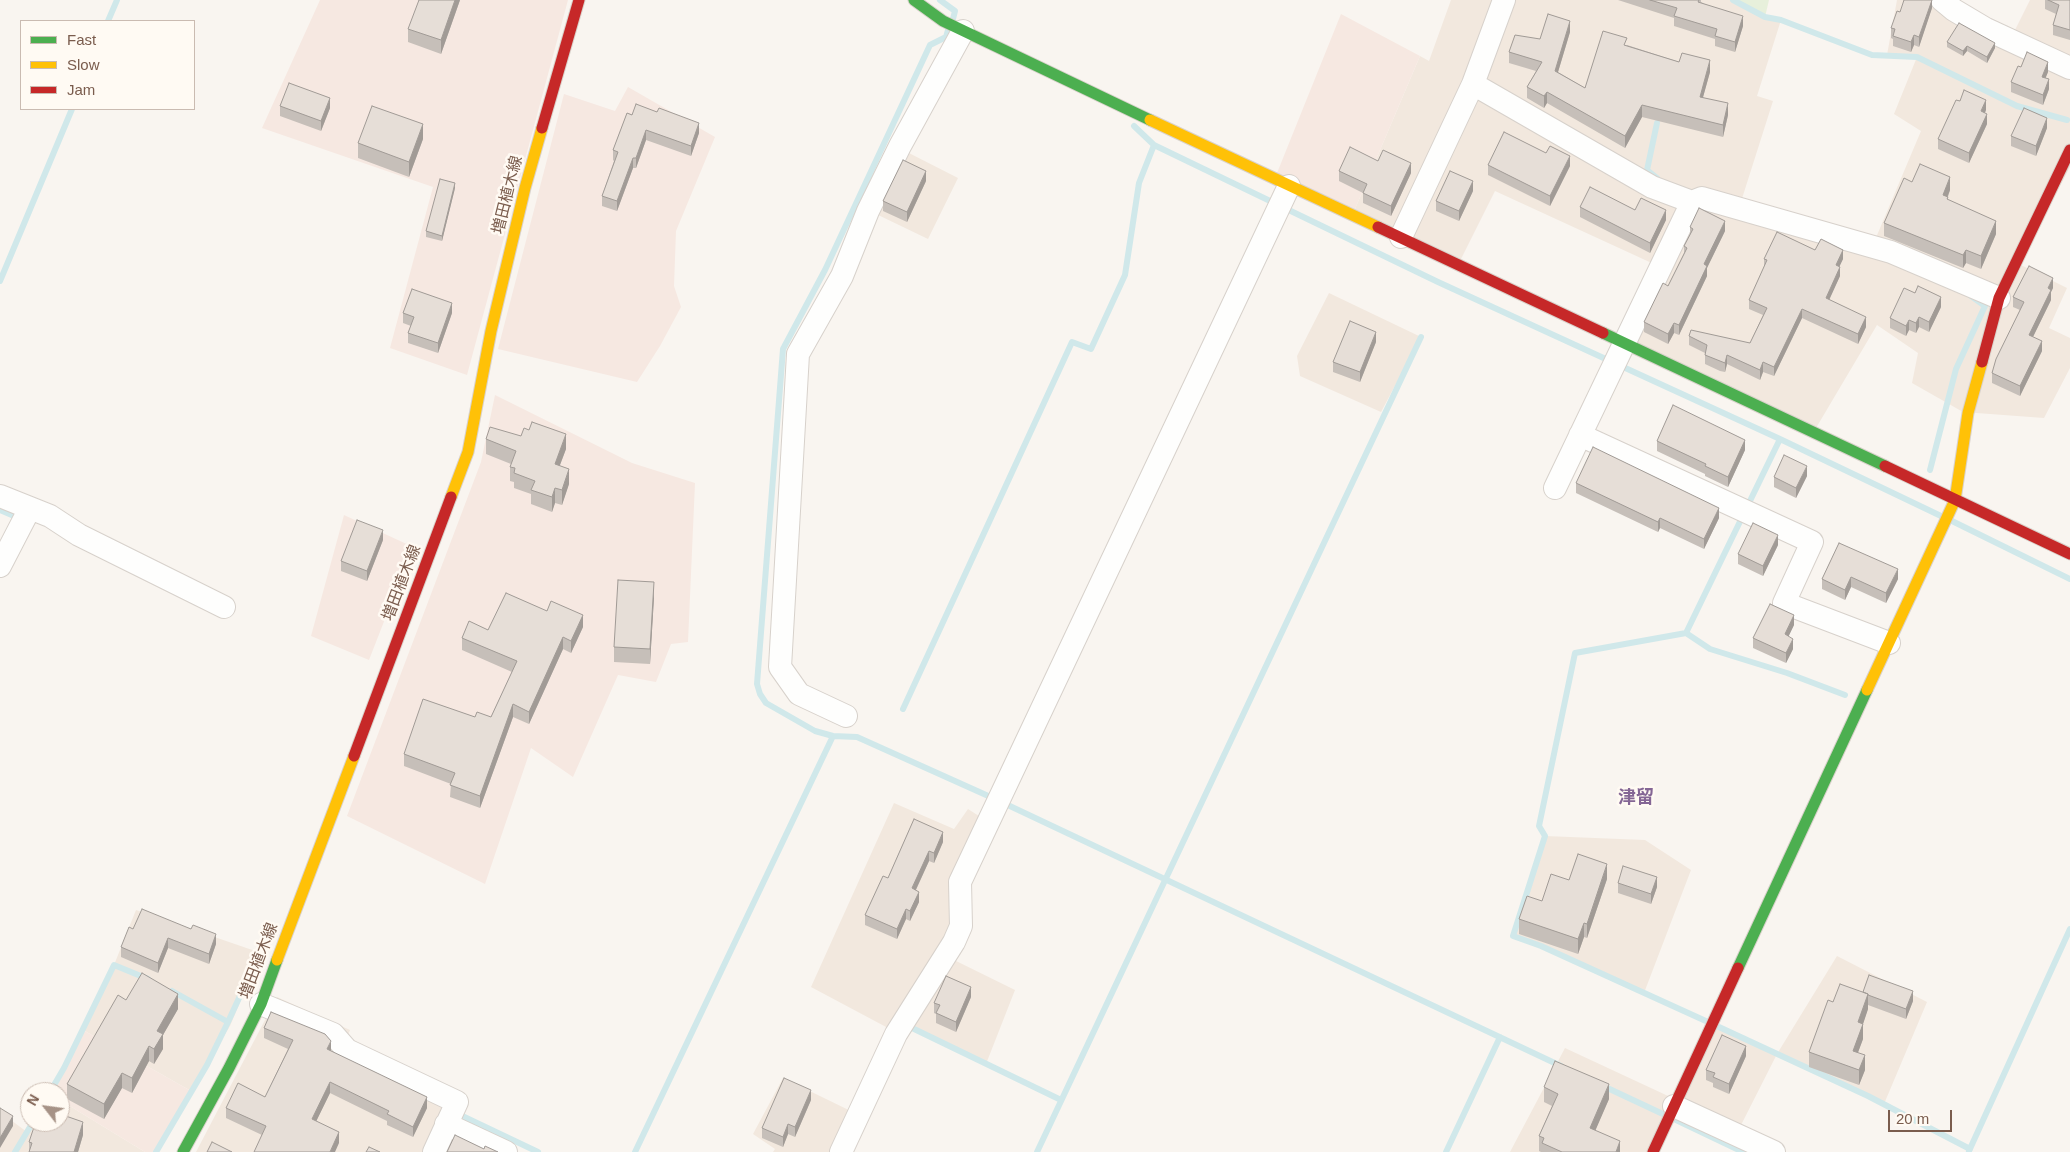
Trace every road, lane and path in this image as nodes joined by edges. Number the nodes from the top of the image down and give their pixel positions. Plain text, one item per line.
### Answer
1 (580, 0) edge
2 (914, 0) edge
3 (1504, 0) edge
4 (1942, 0) edge
5 (955, 33) junction
6 (2070, 68) edge
7 (1472, 84) junction
8 (2070, 150) edge
9 (1289, 186) junction
10 (1697, 200) junction
11 (1401, 237) junction
12 (2000, 298) junction
13 (1617, 355) junction
14 (1580, 435) junction
15 (1555, 488) dead end
16 (0, 496) edge
17 (1955, 500) junction
18 (30, 508) junction
19 (2070, 554) edge
20 (0, 566) edge
21 (224, 607) dead end
22 (1889, 643) junction
23 (840, 713) dead end
24 (261, 1004) junction
25 (1670, 1114) junction
26 (451, 1115) junction
27 (183, 1152) edge
28 (434, 1152) edge
29 (506, 1152) edge
30 (841, 1152) edge
31 (1652, 1152) edge
32 (1774, 1152) edge

1 - 24 street, 増田植木線
2 - 5 street
3 - 7 street
4 - 6 street
5 - 9 street
5 - 23 street
7 - 10 street
7 - 11 street
8 - 12 street
9 - 11 street
9 - 30 street
10 - 12 street
10 - 13 street
11 - 13 street
12 - 17 street
13 - 14 street
13 - 17 street
14 - 15 street
14 - 22 street
16 - 18 street
17 - 19 street
17 - 22 street
18 - 20 street
18 - 21 street
22 - 25 street
24 - 26 street
24 - 27 street, 増田植木線
25 - 31 street
25 - 32 street
26 - 28 street
26 - 29 street

